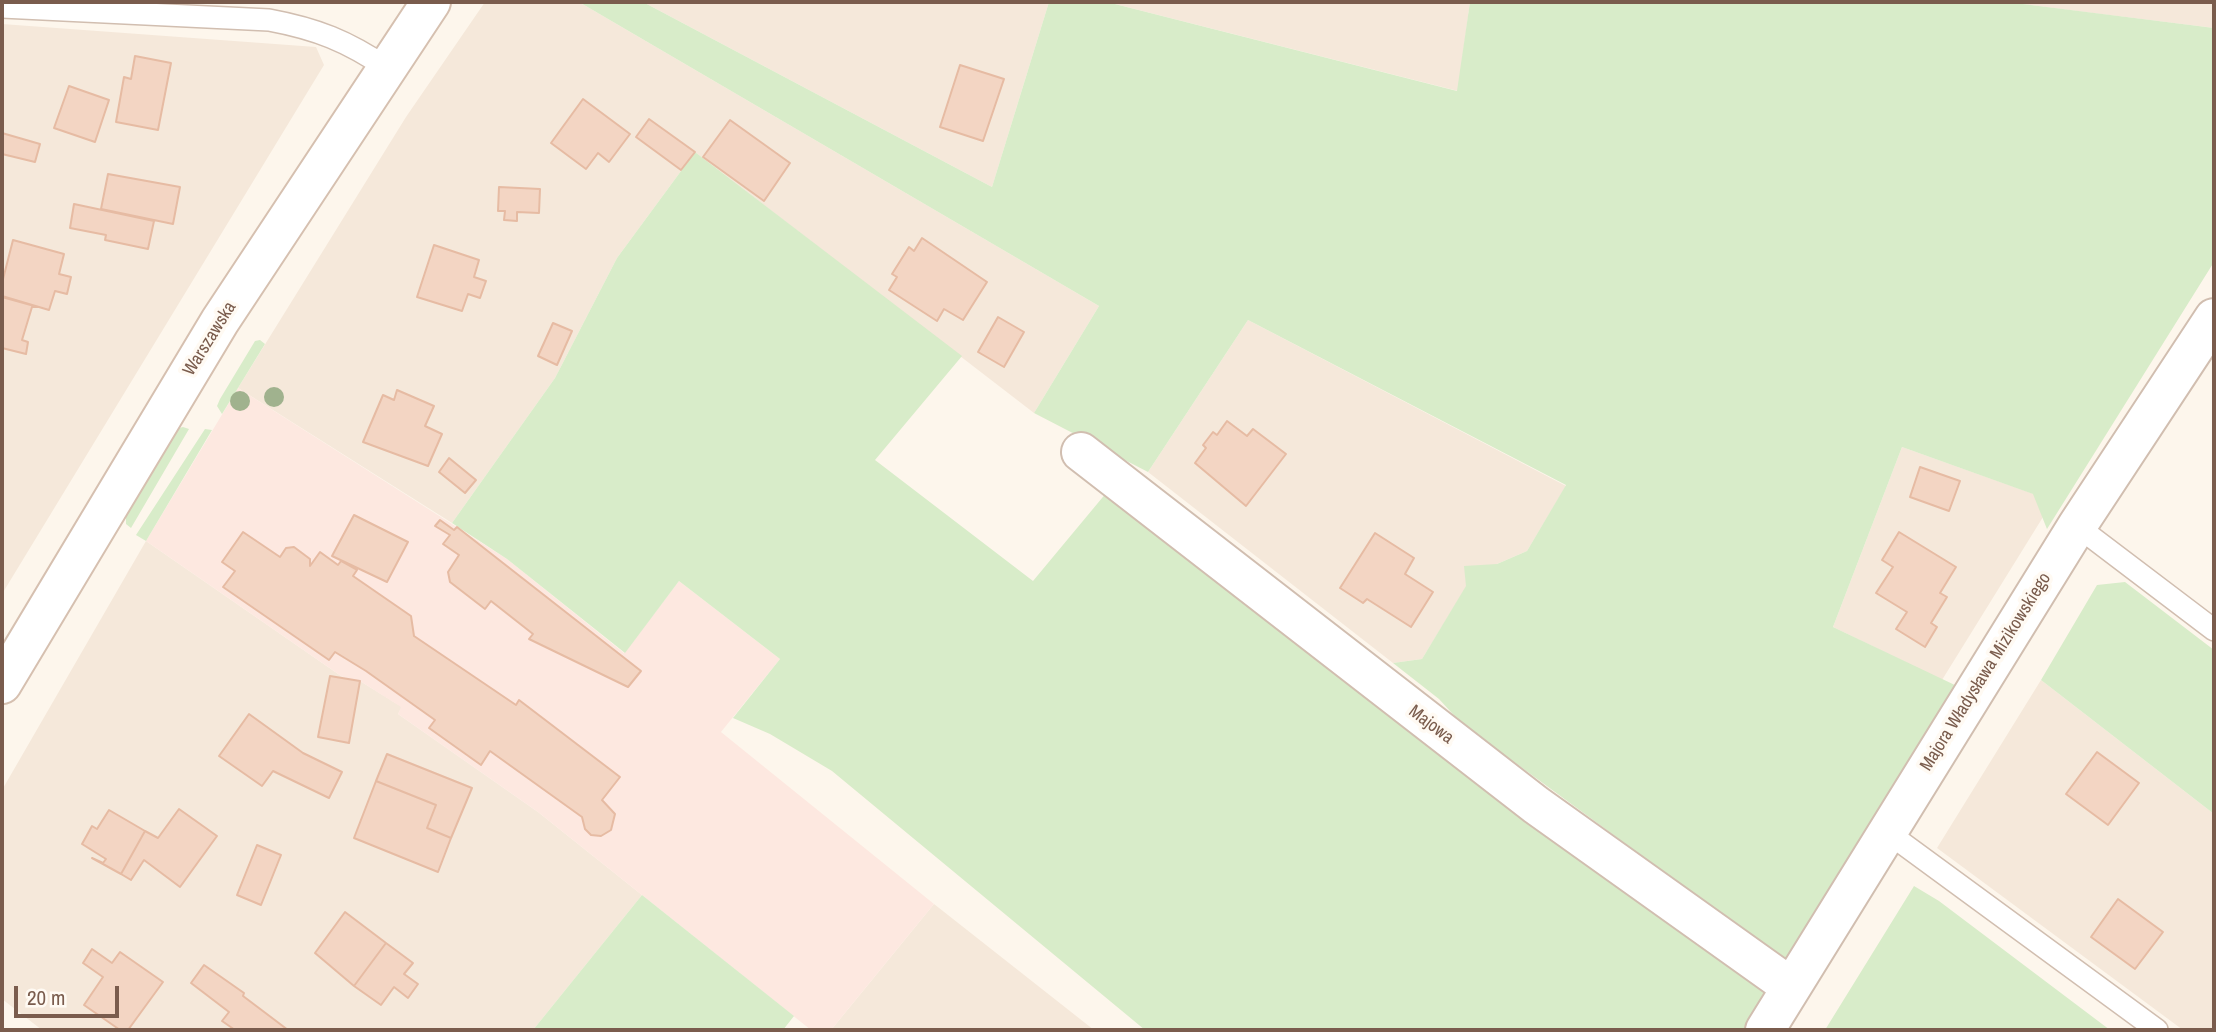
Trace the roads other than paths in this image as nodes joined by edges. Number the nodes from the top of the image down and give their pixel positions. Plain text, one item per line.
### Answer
1 (431, 2) edge
2 (2, 7) edge
3 (387, 68) junction
4 (2214, 318) edge
5 (1081, 452) dead end
6 (2077, 526) junction
7 (2214, 630) edge
8 (2, 684) edge
9 (1887, 832) junction
10 (1791, 987) junction
11 (1765, 1030) edge
12 (2157, 1030) edge

1 - 3 street, Warszawska
2 - 3 lane
3 - 8 street, Warszawska
4 - 6 street, Majora Władysława Mizikowskiego
5 - 10 street, Majowa
6 - 7 lane
6 - 9 street, Majora Władysława Mizikowskiego
9 - 10 street, Majora Władysława Mizikowskiego
9 - 12 lane
10 - 11 street, Majora Władysława Mizikowskiego

